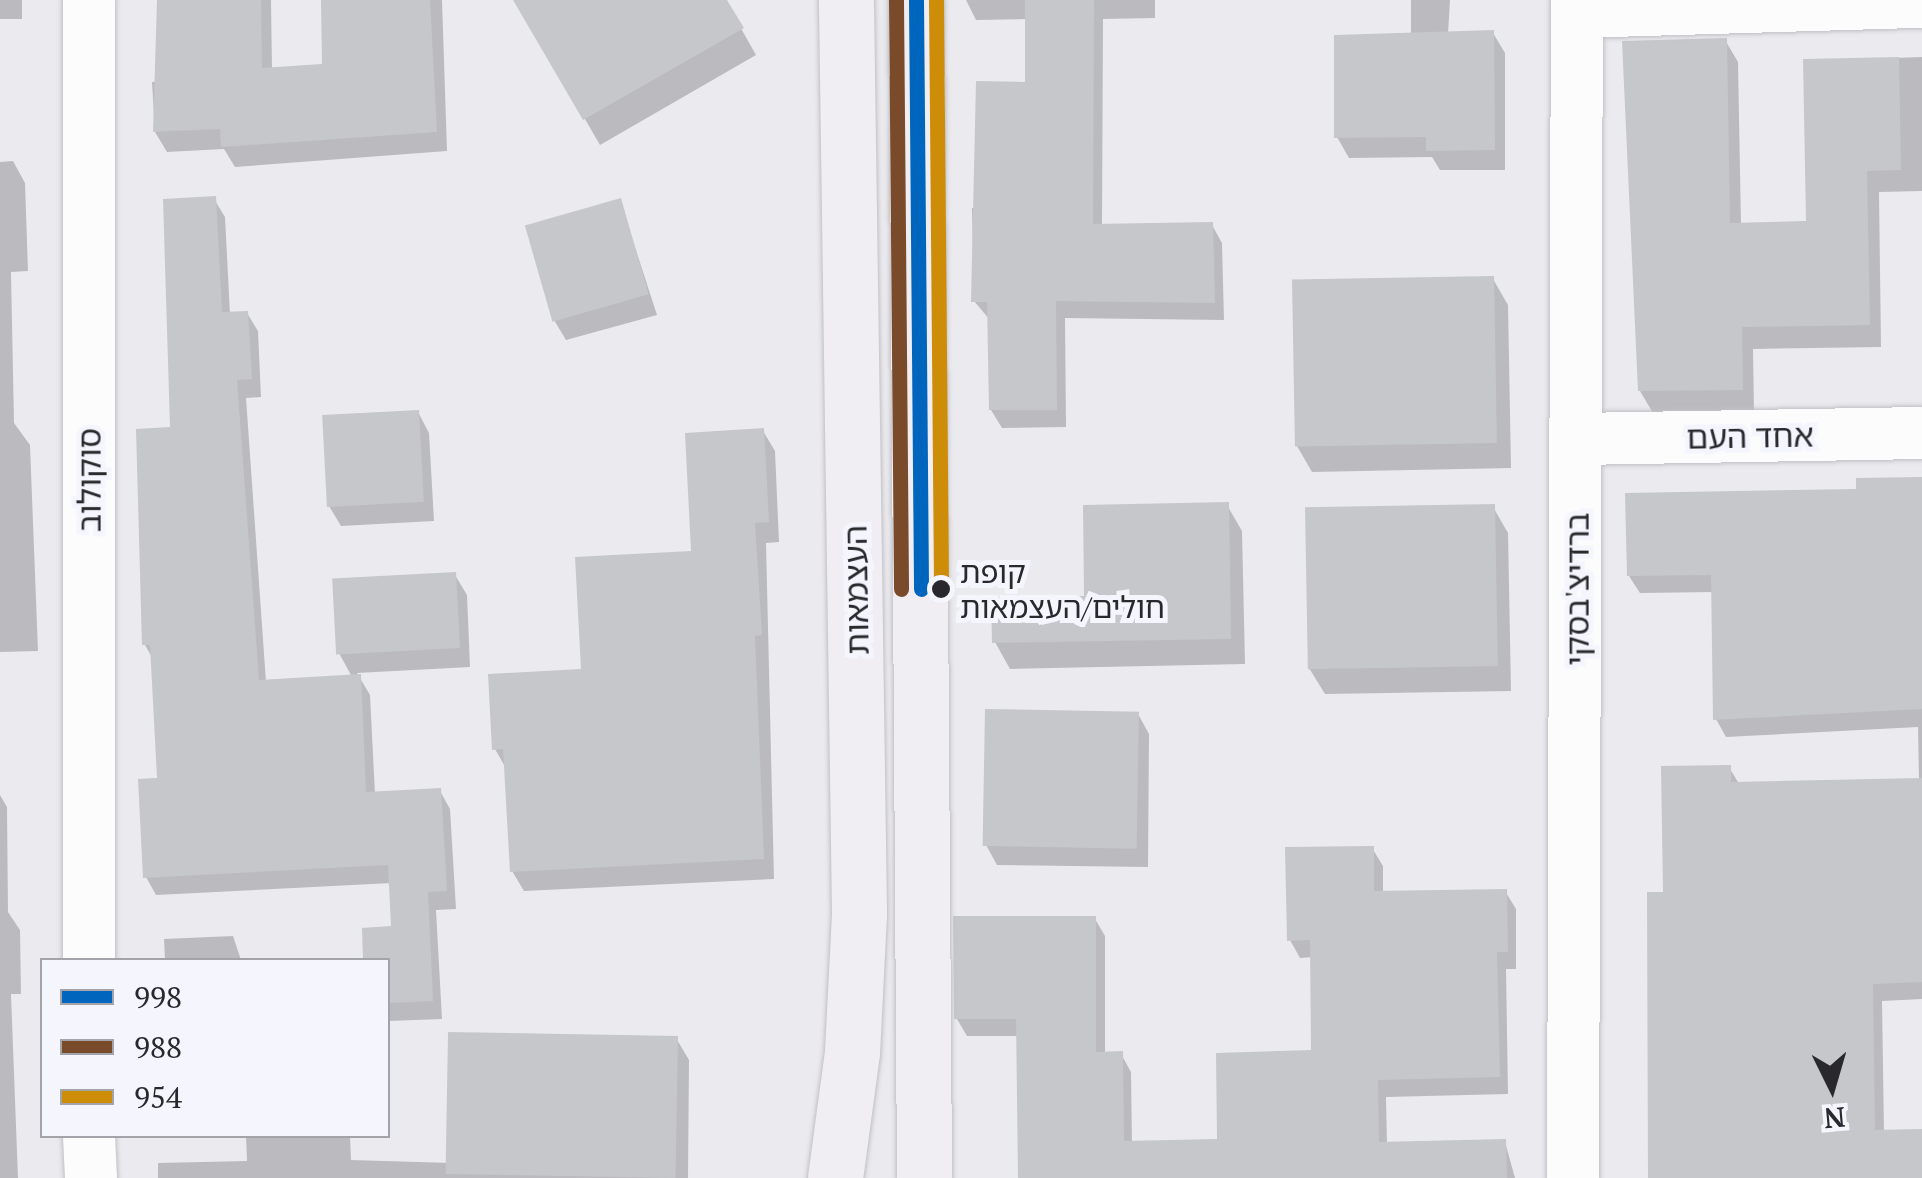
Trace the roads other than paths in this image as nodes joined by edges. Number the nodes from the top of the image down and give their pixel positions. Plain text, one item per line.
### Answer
1 (89, 0) edge
2 (846, 0) edge
3 (916, 0) edge
4 (1922, 2) edge
5 (1577, 6) edge
6 (1922, 434) edge
7 (1578, 440) junction
8 (89, 958) edge
9 (856, 993) junction
10 (924, 1094) junction
11 (89, 1138) edge
12 (91, 1178) edge
13 (800, 1178) edge
14 (835, 1178) edge
15 (924, 1178) edge
16 (950, 1178) edge
17 (1573, 1178) edge

1 - 8 street, סוקולוב
2 - 9 main road, העצמאות
3 - 10 main road, העצמאות
4 - 5 street
5 - 7 street, ברדיצ'בסקי
6 - 7 street, אחד העם
7 - 17 street, ברדיצ'בסקי
9 - 13 main road
9 - 14 main road, העצמאות
10 - 15 main road, העצמאות
10 - 16 main road
11 - 12 street

